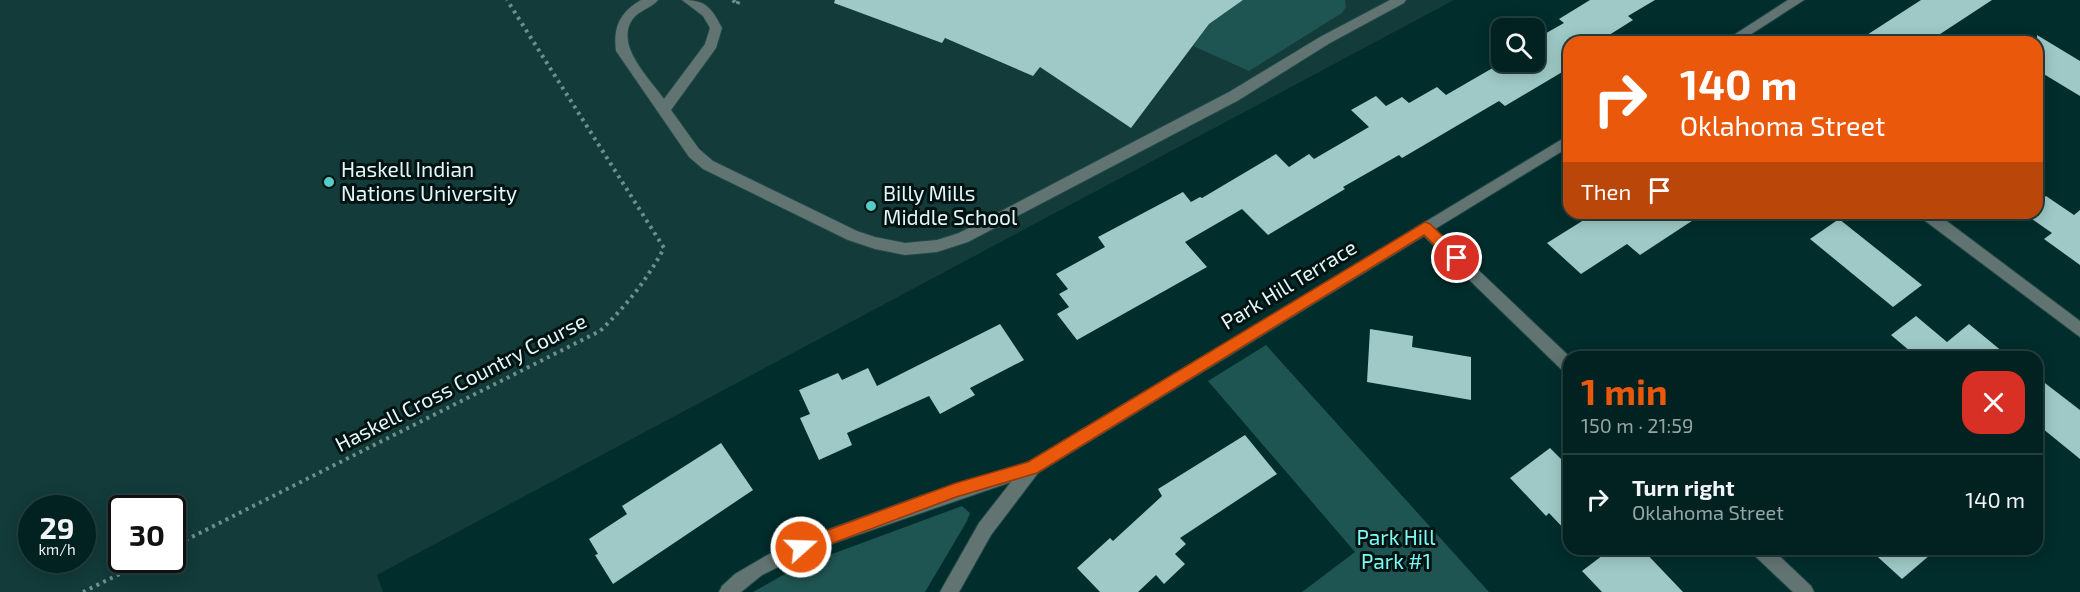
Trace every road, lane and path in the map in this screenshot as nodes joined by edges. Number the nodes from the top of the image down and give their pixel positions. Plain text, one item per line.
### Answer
1 (507, 0) edge
2 (652, 0) edge
3 (688, 0) edge
4 (733, 0) edge
5 (739, 0) edge
6 (1400, 0) edge
7 (1798, 0) edge
8 (1739, 36) edge
9 (664, 109) junction
10 (1563, 144) edge
11 (1933, 219) edge
12 (1425, 228) junction
13 (2080, 330) edge
14 (1563, 360) edge
15 (1032, 468) junction
16 (186, 540) edge
17 (1766, 555) edge
18 (122, 573) edge
19 (83, 592) edge
20 (728, 592) edge
21 (949, 592) edge
22 (1805, 592) edge

1 - 16 path, Haskell Cross Country Course
2 - 9 street
3 - 9 street
4 - 5 path
6 - 9 street
7 - 8 street
10 - 12 street, Park Hill Terrace
11 - 13 street
12 - 14 street
12 - 15 street, Park Hill Terrace
15 - 20 street, Park Hill Terrace
15 - 21 street, Park Hill Terrace
17 - 22 street
18 - 19 path

